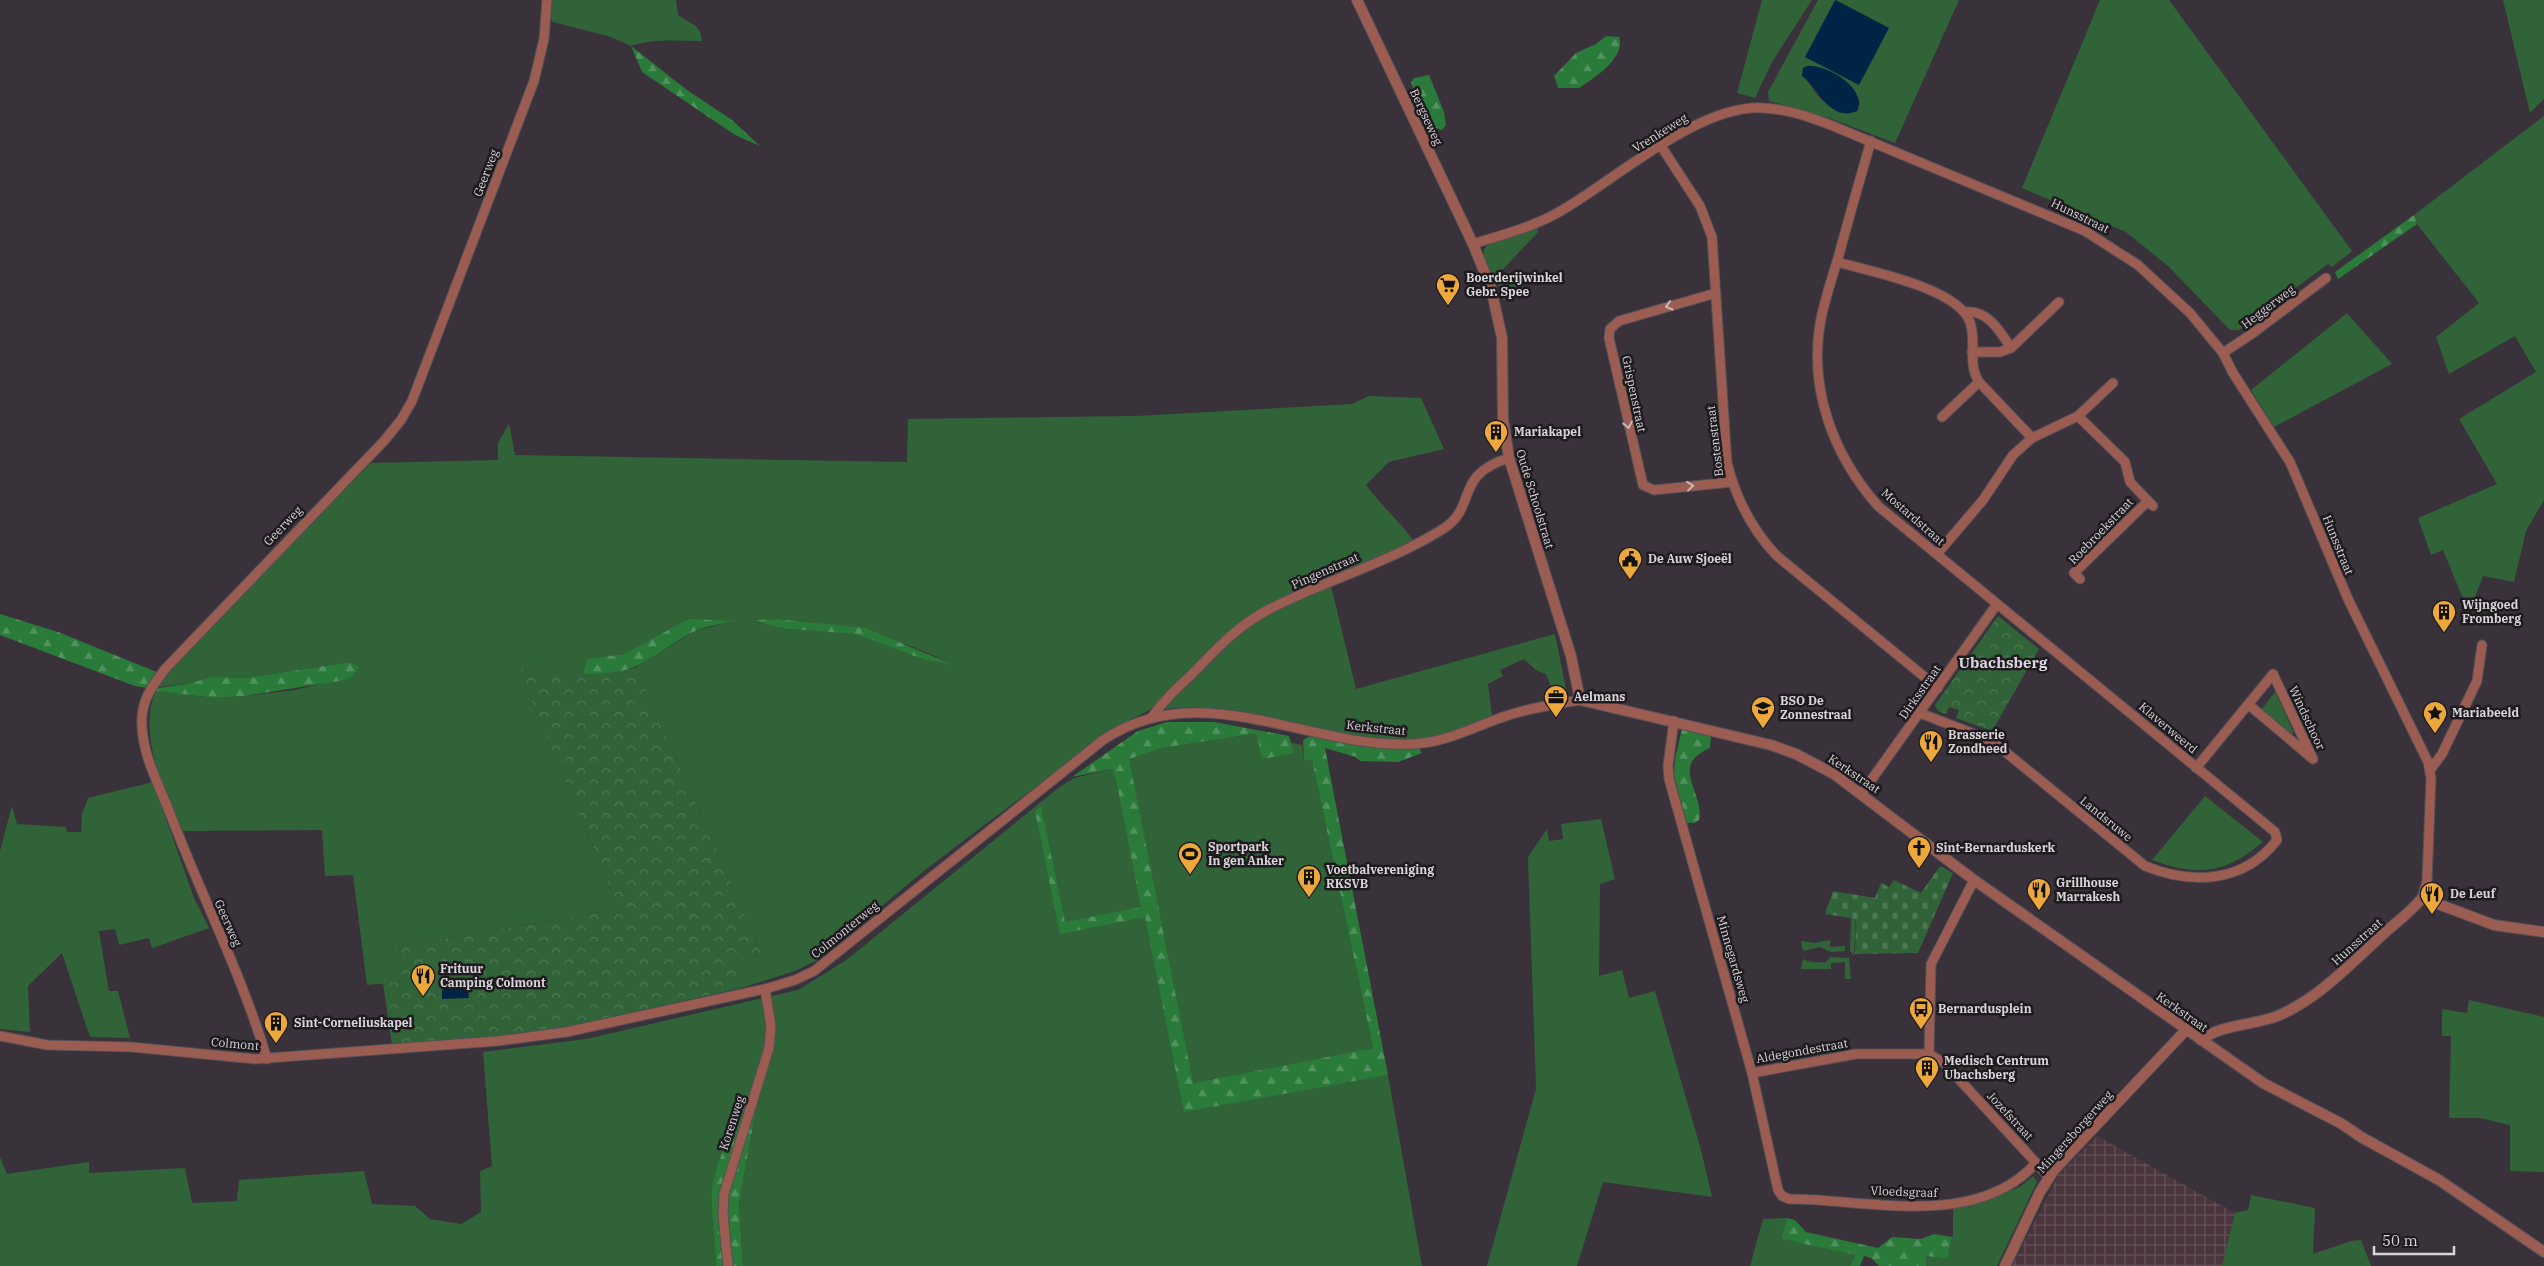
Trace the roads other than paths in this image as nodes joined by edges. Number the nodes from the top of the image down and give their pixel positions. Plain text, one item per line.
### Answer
1 (547, 0) edge
2 (1357, 0) edge
3 (1871, 141) junction
4 (1661, 146) junction
5 (1473, 244) junction
6 (1837, 262) junction
7 (2326, 278) dead end
8 (1716, 292) junction
9 (2059, 302) dead end
10 (1965, 312) junction
11 (2011, 348) junction
12 (1972, 352) junction
13 (2223, 353) junction
14 (1979, 382) junction
15 (2113, 383) dead end
16 (2078, 416) junction
17 (1942, 418) dead end
18 (2032, 438) junction
19 (1509, 458) junction
20 (1732, 482) junction
21 (1937, 554) junction
22 (2080, 579) dead end
23 (1997, 604) junction
24 (2046, 642) joint
25 (2482, 644) dead end
26 (1938, 688) junction
27 (1580, 700) junction
28 (2249, 705) junction
29 (1920, 713) junction
30 (1152, 717) junction
31 (1674, 721) junction
32 (2196, 768) junction
33 (2430, 770) junction
34 (1051, 781) joint
35 (1862, 793) junction
36 (2275, 832) joint
37 (1974, 880) junction
38 (2422, 898) junction
39 (2544, 932) edge
40 (765, 989) junction
41 (2186, 1030) junction
42 (0, 1036) edge
43 (2201, 1040) junction
44 (498, 1041) joint
45 (1929, 1054) junction
46 (267, 1059) junction
47 (1752, 1073) junction
48 (2036, 1163) junction
49 (2049, 1177) junction
50 (1789, 1199) joint
51 (2544, 1252) edge
52 (728, 1266) edge
53 (2005, 1266) edge

1 - 46 street, Geerweg
2 - 5 street, Bergseweg
3 - 4 street, Vrenkeweg
3 - 6 street, Mostardstraat
3 - 13 street, Hunsstraat
4 - 5 street, Vrenkeweg
4 - 8 street, Bostenstraat
5 - 19 street, Oude Schoolstraat
6 - 10 street
6 - 21 street, Mostardstraat
7 - 13 street, Heggerweg
8 - 20 street, Bostenstraat
8 -> 20 street, Grispenstraat
9 - 11 street
10 - 11 street
10 - 12 street
11 - 12 street
12 - 14 street
13 - 33 street, Hunsstraat
14 - 17 street
14 - 18 street
15 - 16 street
16 - 18 street
16 - 22 street, Roebroekstraat
18 - 21 street
19 - 27 street, Oude Schoolstraat
19 - 30 street, Pingenstraat
20 - 26 street, Bostenstraat
21 - 23 street, Mostardstraat
23 - 24 street, Mostardstraat
23 - 26 street, Dirksstraat
24 - 32 street, Klaverweerd
25 - 33 street
26 - 29 street, Dirksstraat
27 - 30 street, Kerkstraat
27 - 31 street, Kerkstraat
28 - 28 street, Windschoor
28 - 32 street, Windschoor
29 - 35 street, Dirksstraat
29 - 36 street, Landsruwe
30 - 34 street, Kerkstraat
31 - 35 street, Kerkstraat
31 - 47 street, Minnegardsweg
32 - 36 street, Klaverweerd
33 - 38 street, Hunsstraat
34 - 40 street, Colmonterweg
35 - 37 street, Kerkstraat
37 - 41 street, Kerkstraat
37 - 45 street
38 - 39 street
38 - 43 street, Hunsstraat
40 - 44 street, Colmonterweg
40 - 52 street, Korenweg
41 - 43 street, Kerkstraat
41 - 49 street, Mingersborgerweg
42 - 46 street, Colmont
43 - 51 street, Kerkstraat
44 - 46 street, Colmont
45 - 47 street, Aldegondestraat
45 - 48 street, Jozefstraat
47 - 50 street, Minnegardsweg
48 - 49 street, Jozefstraat
48 - 50 street, Vloedsgraaf
49 - 53 street, Mingersborgerweg

